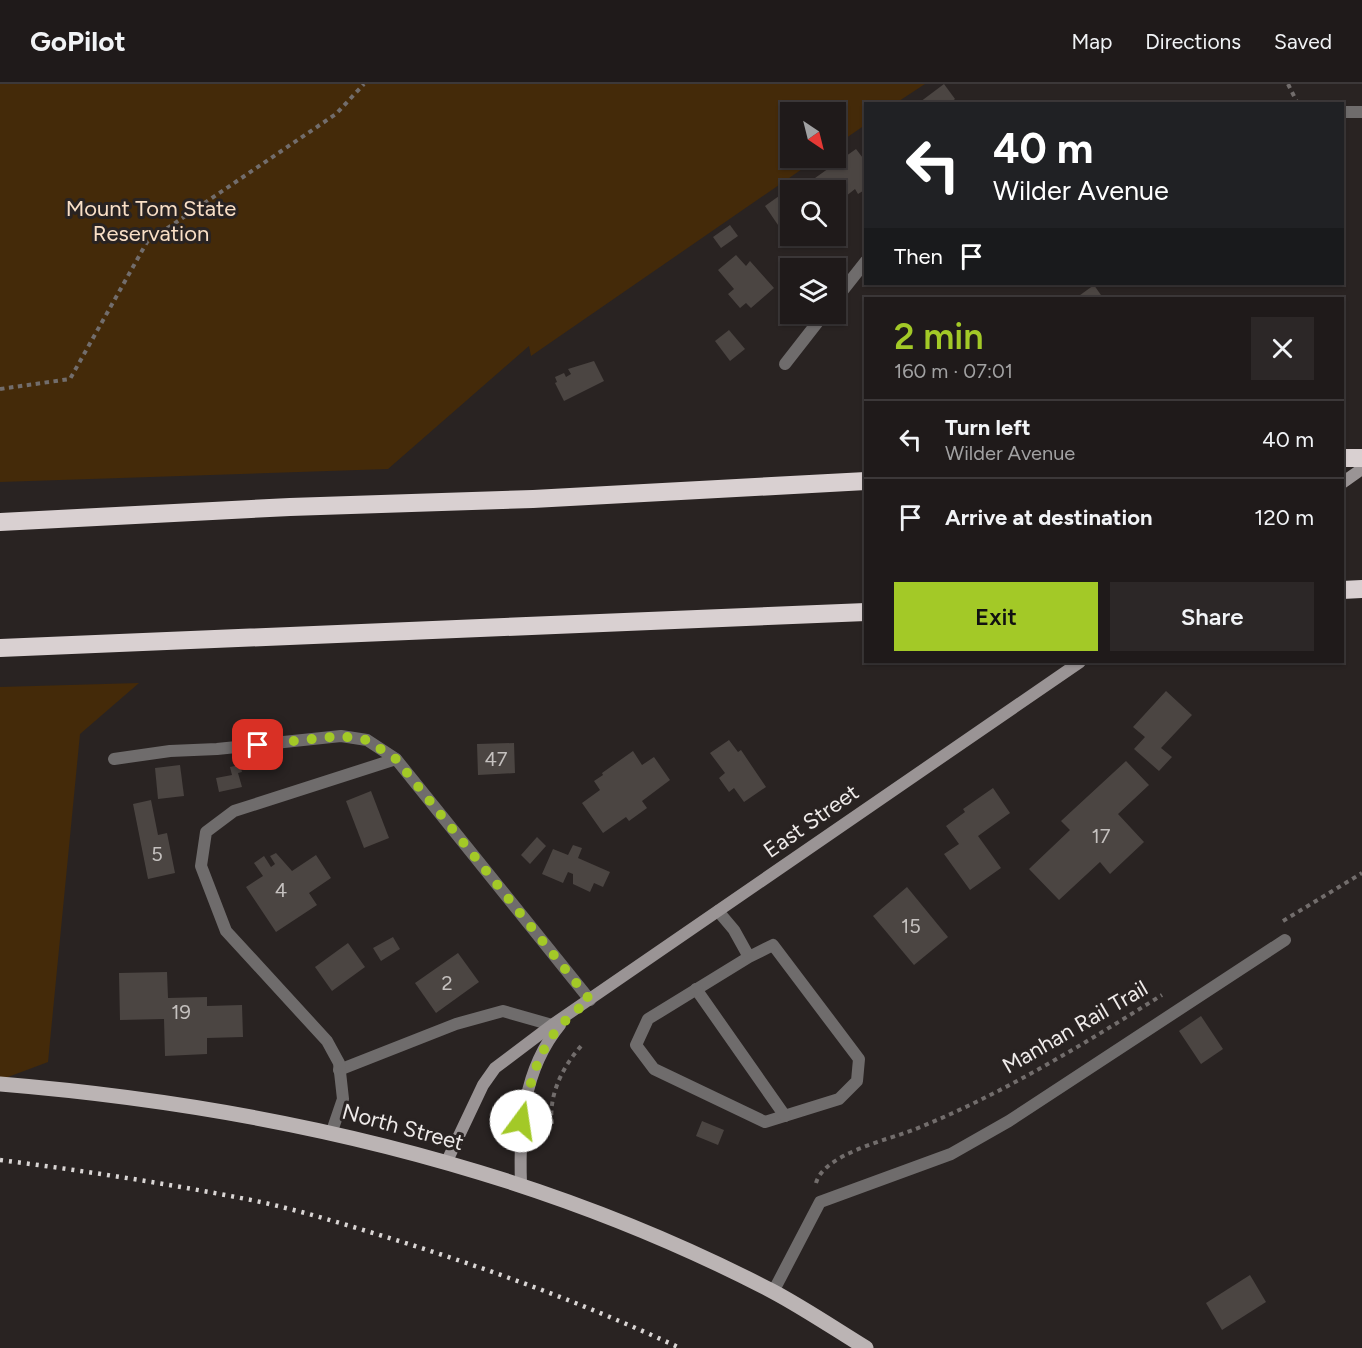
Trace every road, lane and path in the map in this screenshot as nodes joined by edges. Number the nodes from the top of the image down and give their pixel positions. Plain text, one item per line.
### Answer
1 (364, 84) edge
2 (1288, 84) edge
3 (1297, 102) edge
4 (1344, 112) edge
5 (1362, 112) edge
6 (864, 264) edge
7 (846, 286) edge
8 (816, 324) edge
9 (784, 364) dead end
10 (0, 389) edge
11 (1344, 458) edge
12 (1362, 458) edge
13 (1362, 470) edge
14 (864, 481) edge
15 (1344, 482) edge
16 (0, 522) edge
17 (1362, 588) edge
18 (1344, 590) edge
19 (864, 612) edge
20 (0, 648) edge
21 (1079, 663) edge
22 (114, 759) dead end
23 (396, 759) junction
24 (1362, 873) edge
25 (718, 911) junction
26 (1281, 922) dead end
27 (1285, 940) dead end
28 (749, 957) junction
29 (696, 989) junction
30 (1170, 990) dead end
31 (590, 1000) junction
32 (567, 1017) junction
33 (552, 1025) junction
34 (582, 1045) dead end
35 (339, 1070) junction
36 (0, 1084) edge
37 (785, 1116) junction
38 (552, 1124) dead end
39 (332, 1131) junction
40 (447, 1161) junction
41 (521, 1184) junction
42 (820, 1202) junction
43 (773, 1292) junction
44 (866, 1348) edge

1 - 10 path
2 - 3 path
4 - 5 street
6 - 7 street
8 - 9 street
11 - 12 highway
13 - 15 main road
14 - 16 highway
17 - 18 highway
19 - 20 highway
21 - 25 main road, East Street
22 - 23 street
23 - 31 street
23 - 35 street
24 - 26 path
25 - 28 street
25 - 31 main road, East Street
27 - 42 street
28 - 29 street
28 - 37 street
29 - 37 street
29 - 37 street
30 - 42 path, Manhan Rail Trail
31 - 32 main road, East Street
32 - 33 main road, East Street
32 - 41 main road, East Street
33 - 35 street
33 - 40 main road, East Street
34 - 38 path
35 - 39 street
36 - 39 main road, North Street
39 - 40 main road, North Street
40 - 41 main road, North Street
41 - 43 main road, North Street
42 - 43 street
43 - 44 main road, North Street

